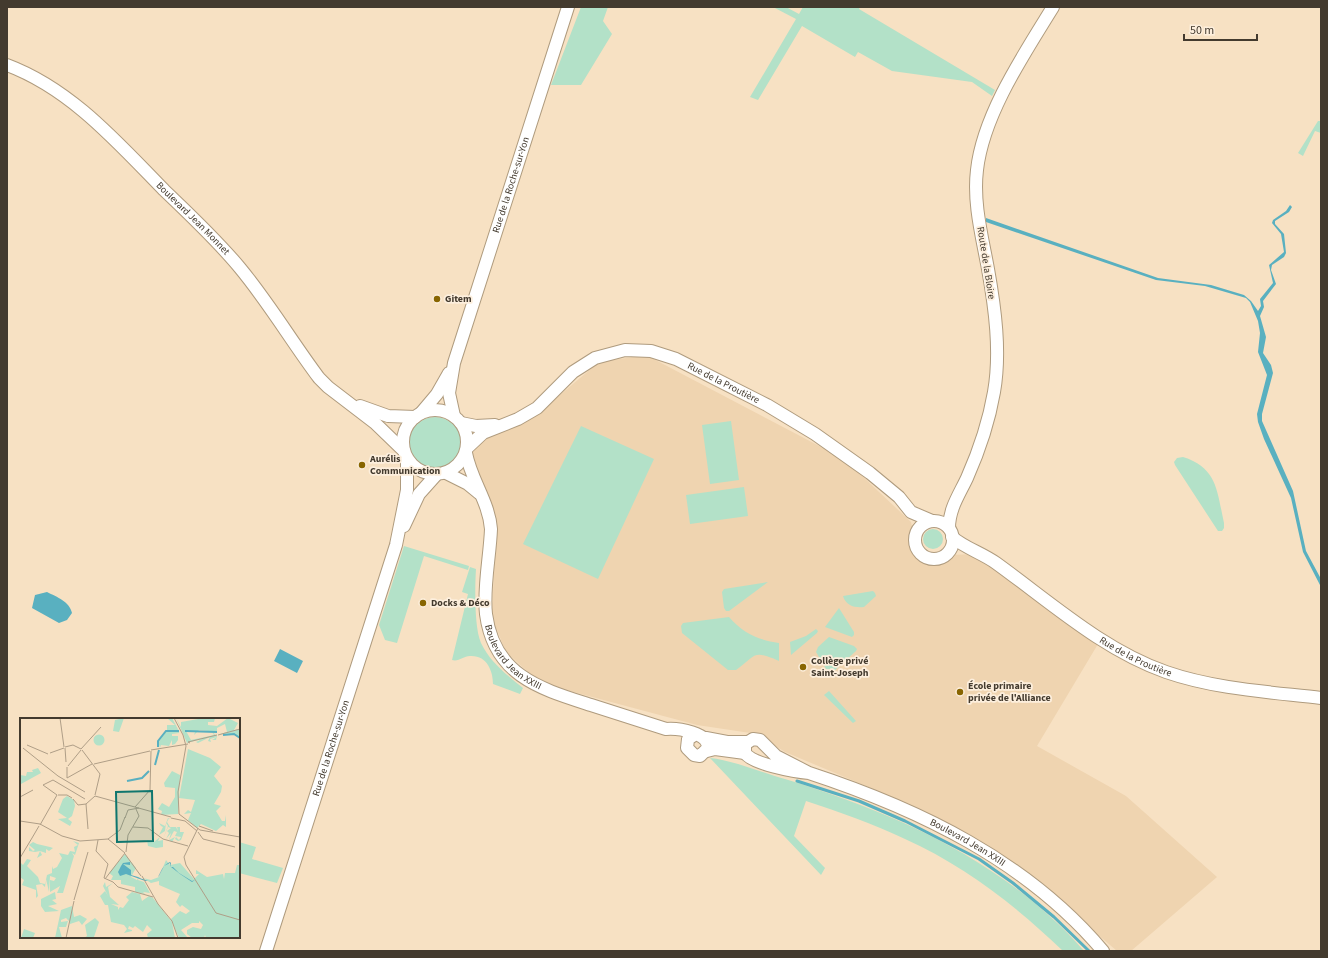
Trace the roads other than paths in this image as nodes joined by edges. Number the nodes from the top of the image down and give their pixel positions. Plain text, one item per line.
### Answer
1 (568, 7) edge
2 (1053, 7) edge
3 (7, 65) edge
4 (454, 363) junction
5 (349, 402) junction
6 (418, 415) junction
7 (457, 419) junction
8 (502, 424) junction
9 (467, 451) junction
10 (406, 455) junction
11 (441, 474) junction
12 (481, 494) junction
13 (950, 511) junction
14 (911, 512) junction
15 (933, 521) junction
16 (917, 532) junction
17 (950, 533) junction
18 (396, 545) junction
19 (976, 551) junction
20 (945, 554) junction
21 (1321, 698) edge
22 (666, 729) junction
23 (701, 736) junction
24 (687, 745) junction
25 (764, 745) junction
26 (707, 751) junction
27 (749, 751) junction
28 (809, 774) junction
29 (266, 951) edge
30 (1102, 951) edge

1 - 4 main road, Rue de la Roche-sur-Yon
2 - 13 main road, Route de la Bloire
3 - 5 main road, Boulevard Jean Monnet
4 - 6 main road, Rue de la Roche-sur-Yon
4 - 7 main road, Rue de la Roche-sur-Yon
5 - 6 main road, Boulevard Jean Monnet
5 - 10 main road, Boulevard Jean Monnet
6 - 7 main road
6 - 10 main road
7 - 8 main road
7 - 9 main road
8 - 9 main road
8 - 14 main road, Rue de la Proutière
9 - 11 main road
9 - 12 main road, Boulevard Jean XXIII
10 - 11 main road
10 - 18 main road, Rue de la Roche-sur-Yon
11 - 12 main road
11 - 18 main road, Rue de la Roche-sur-Yon
12 - 22 main road, Boulevard Jean XXIII
13 - 15 main road
13 - 17 main road, Route de la Bloire
14 - 15 main road, Rue de la Proutière
14 - 16 main road
15 - 16 main road
15 - 17 main road, Rue de la Proutière
16 - 20 main road
17 - 19 main road, Rue de la Proutière
17 - 20 main road
18 - 29 main road, Rue de la Roche-sur-Yon
19 - 20 main road
19 - 21 main road, Rue de la Proutière
22 - 23 main road, Boulevard Jean XXIII
22 - 24 main road, Boulevard Jean XXIII
23 - 24 main road
23 - 26 main road
23 - 27 main road, Boulevard Jean XXIII
24 - 26 main road
25 - 27 main road
25 - 27 main road
25 - 28 main road, Boulevard Jean XXIII
26 - 27 main road, Boulevard Jean XXIII
27 - 28 main road, Boulevard Jean XXIII
28 - 30 main road, Boulevard Jean XXIII

